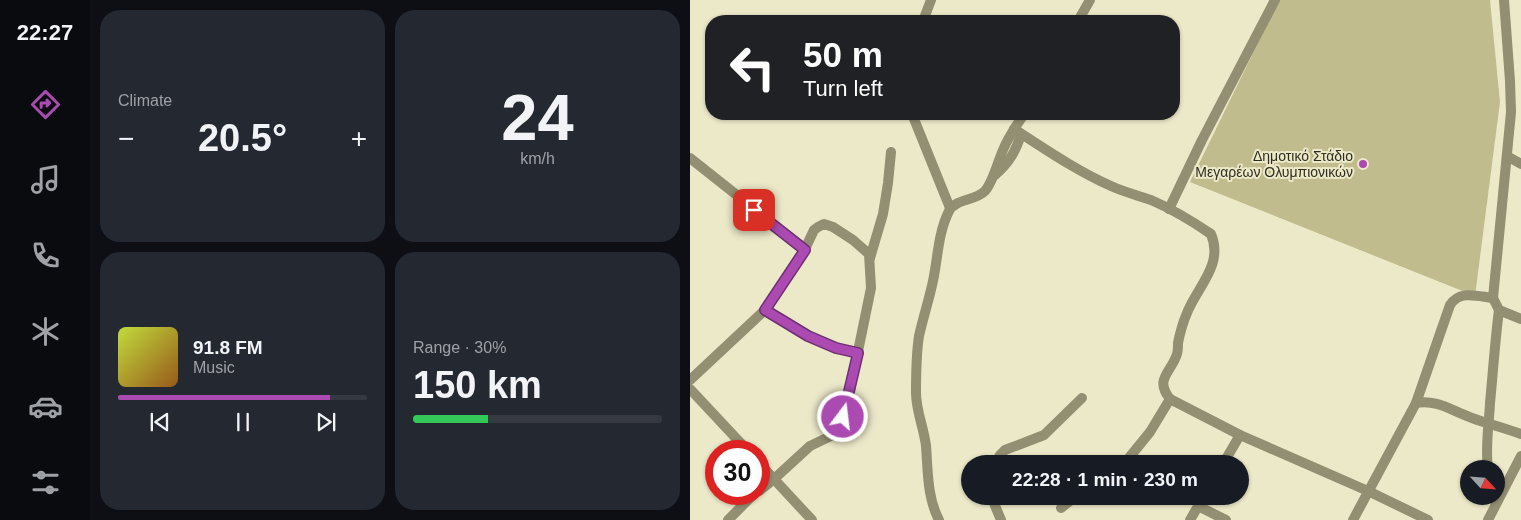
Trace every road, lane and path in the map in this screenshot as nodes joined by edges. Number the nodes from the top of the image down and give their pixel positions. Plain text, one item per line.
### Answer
1 (931, 0) edge
2 (1090, 0) edge
3 (1275, 0) edge
4 (1504, 0) edge
5 (925, 15) edge
6 (1081, 15) edge
7 (914, 120) edge
8 (1022, 120) edge
9 (1018, 132) junction
10 (891, 152) dead end
11 (1507, 156) junction
12 (690, 158) edge
13 (1521, 164) edge
14 (950, 208) junction
15 (1169, 209) junction
16 (805, 250) junction
17 (870, 258) junction
18 (1493, 298) junction
19 (765, 310) junction
20 (1500, 310) junction
21 (1521, 319) edge
22 (858, 353) junction
23 (690, 380) edge
24 (690, 389) edge
25 (1082, 398) dead end
26 (1170, 399) junction
27 (1416, 403) junction
28 (1489, 423) junction
29 (1521, 434) edge
30 (1240, 435) junction
31 (738, 440) edge
32 (1000, 455) edge
33 (1133, 455) edge
34 (1228, 455) edge
35 (1521, 456) edge
36 (1487, 460) edge
37 (770, 475) edge
38 (774, 479) junction
39 (770, 482) edge
40 (1505, 484) edge
41 (1368, 491) junction
42 (743, 505) edge
43 (994, 505) edge
44 (1065, 505) edge
45 (1494, 505) edge
46 (1198, 506) joint
47 (1061, 508) dead end
48 (728, 520) edge
49 (812, 520) edge
50 (939, 520) edge
51 (1000, 520) edge
52 (1190, 520) edge
53 (1226, 520) edge
54 (1353, 520) edge
55 (1428, 520) edge
56 (1488, 520) edge

1 - 5 street
2 - 6 street
3 - 15 street
4 - 11 street
7 - 14 street
8 - 9 street
9 - 14 street
9 - 15 street
10 - 17 street
11 - 13 street
11 - 18 street
12 - 16 street
14 - 50 street
15 - 26 street
16 - 17 street
16 - 19 street
17 - 22 street
18 - 20 street
18 - 27 street
19 - 22 street
19 - 23 street
20 - 21 street
20 - 28 street
22 - 38 street
24 - 31 street
25 - 32 street
26 - 30 street
26 - 33 street
27 - 28 street
27 - 41 street
28 - 29 street
28 - 36 street
30 - 34 street
30 - 41 street
35 - 40 street
37 - 38 street
38 - 39 street
38 - 49 street
41 - 54 street
41 - 55 street
42 - 48 street
43 - 51 street
44 - 47 street
45 - 56 street
46 - 52 street
46 - 53 street

